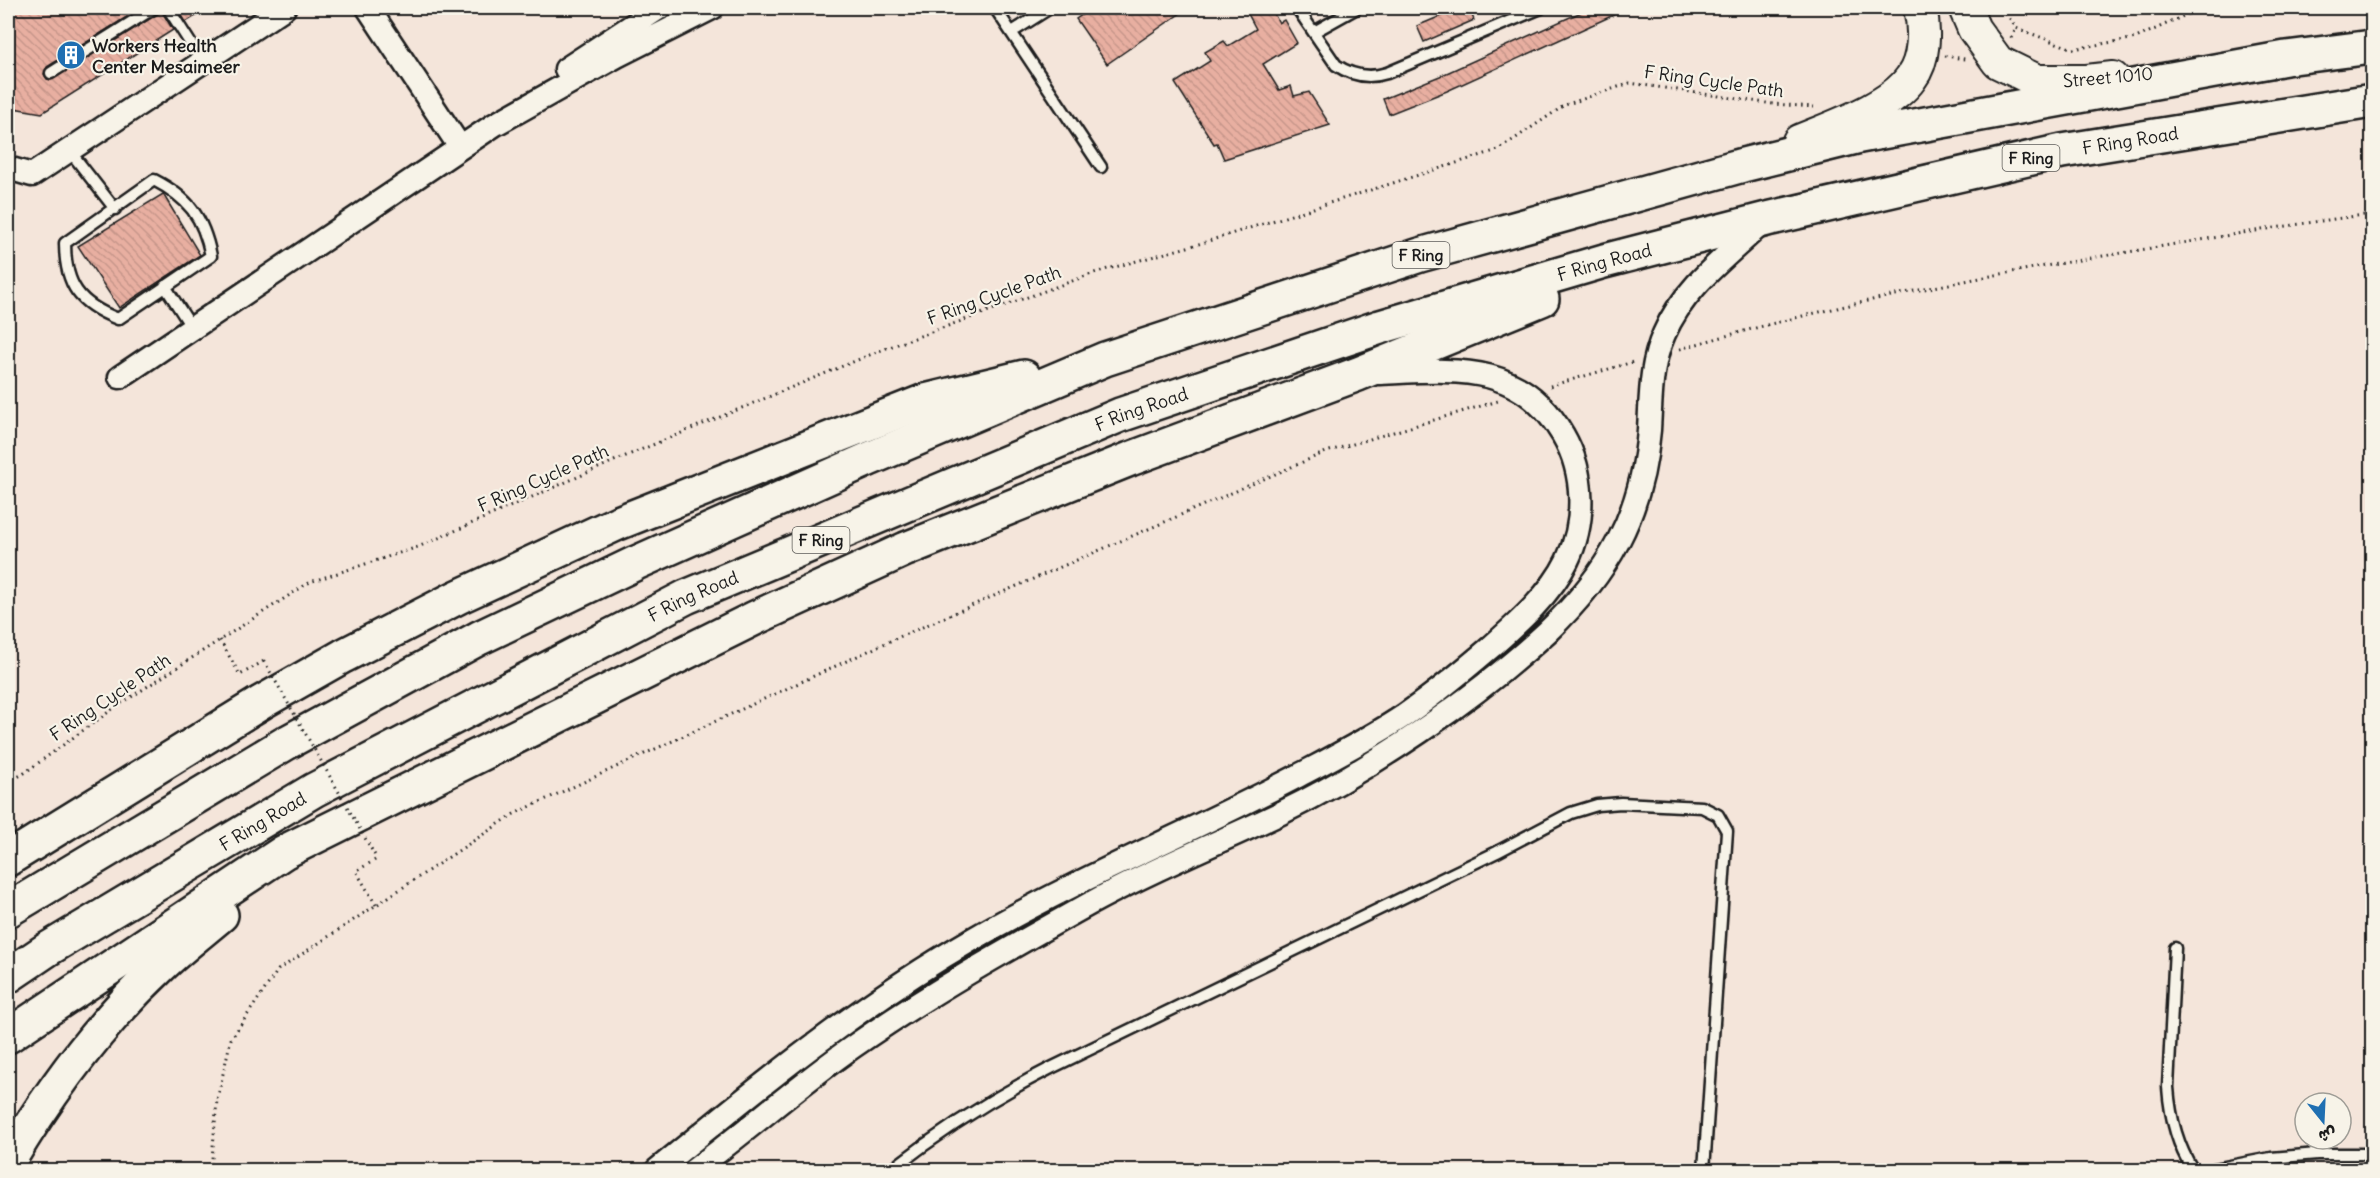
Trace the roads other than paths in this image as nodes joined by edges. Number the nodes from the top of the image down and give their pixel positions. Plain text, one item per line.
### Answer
1 (154, 8) edge
2 (168, 8) edge
3 (284, 8) edge
4 (368, 8) edge
5 (659, 8) edge
6 (712, 8) edge
7 (995, 8) edge
8 (1050, 8) edge
9 (1297, 8) edge
10 (1358, 8) edge
11 (1541, 8) edge
12 (1920, 8) edge
13 (1965, 8) edge
14 (1012, 32) junction
15 (1314, 32) junction
16 (2373, 47) edge
17 (2286, 58) junction
18 (203, 63) junction
19 (51, 73) dead end
20 (2373, 101) edge
21 (494, 125) junction
22 (460, 147) junction
23 (69, 150) junction
24 (1743, 165) junction
25 (1101, 167) dead end
26 (8, 168) edge
27 (115, 209) junction
28 (1767, 219) junction
29 (1694, 238) junction
30 (165, 286) junction
31 (192, 328) junction
32 (1105, 359) junction
33 (1358, 374) junction
34 (120, 377) dead end
35 (1502, 637) junction
36 (1520, 655) junction
37 (168, 758) junction
38 (422, 784) junction
39 (8, 835) edge
40 (8, 859) edge
41 (8, 910) edge
42 (2175, 948) dead end
43 (8, 976) edge
44 (8, 1036) edge
45 (2373, 1154) edge
46 (10, 1160) edge
47 (657, 1170) edge
48 (694, 1170) edge
49 (891, 1170) edge
50 (1704, 1170) edge
51 (2193, 1170) edge
52 (2209, 1170) edge

1 - 19 lane
2 - 18 lane
3 - 18 street
4 - 22 street
5 - 21 street
6 - 21 street
7 - 14 lane
8 - 14 lane
9 - 15 lane
10 - 15 lane
11 - 15 lane
12 - 24 street
13 - 17 street, Street 1010
14 - 25 lane
16 - 17 highway, F Ring
17 - 24 highway, F Ring
18 - 23 street
20 - 28 highway, F Ring Road / F Ring
21 - 22 street
22 - 31 street
23 - 26 street
23 - 27 lane
24 - 32 highway, F Ring
27 - 30 lane
27 - 30 lane
28 - 29 highway, F Ring Road / F Ring
28 - 36 street
29 - 33 highway
29 - 43 highway, F Ring Road / F Ring
30 - 31 lane
31 - 34 street
32 - 37 highway
32 - 41 highway, F Ring
33 - 35 street
33 - 38 highway
35 - 36 street
35 - 47 street
36 - 48 street
37 - 39 highway
37 - 40 highway
38 - 44 highway
38 - 46 highway
42 - 51 lane
45 - 52 lane
49 - 50 lane

